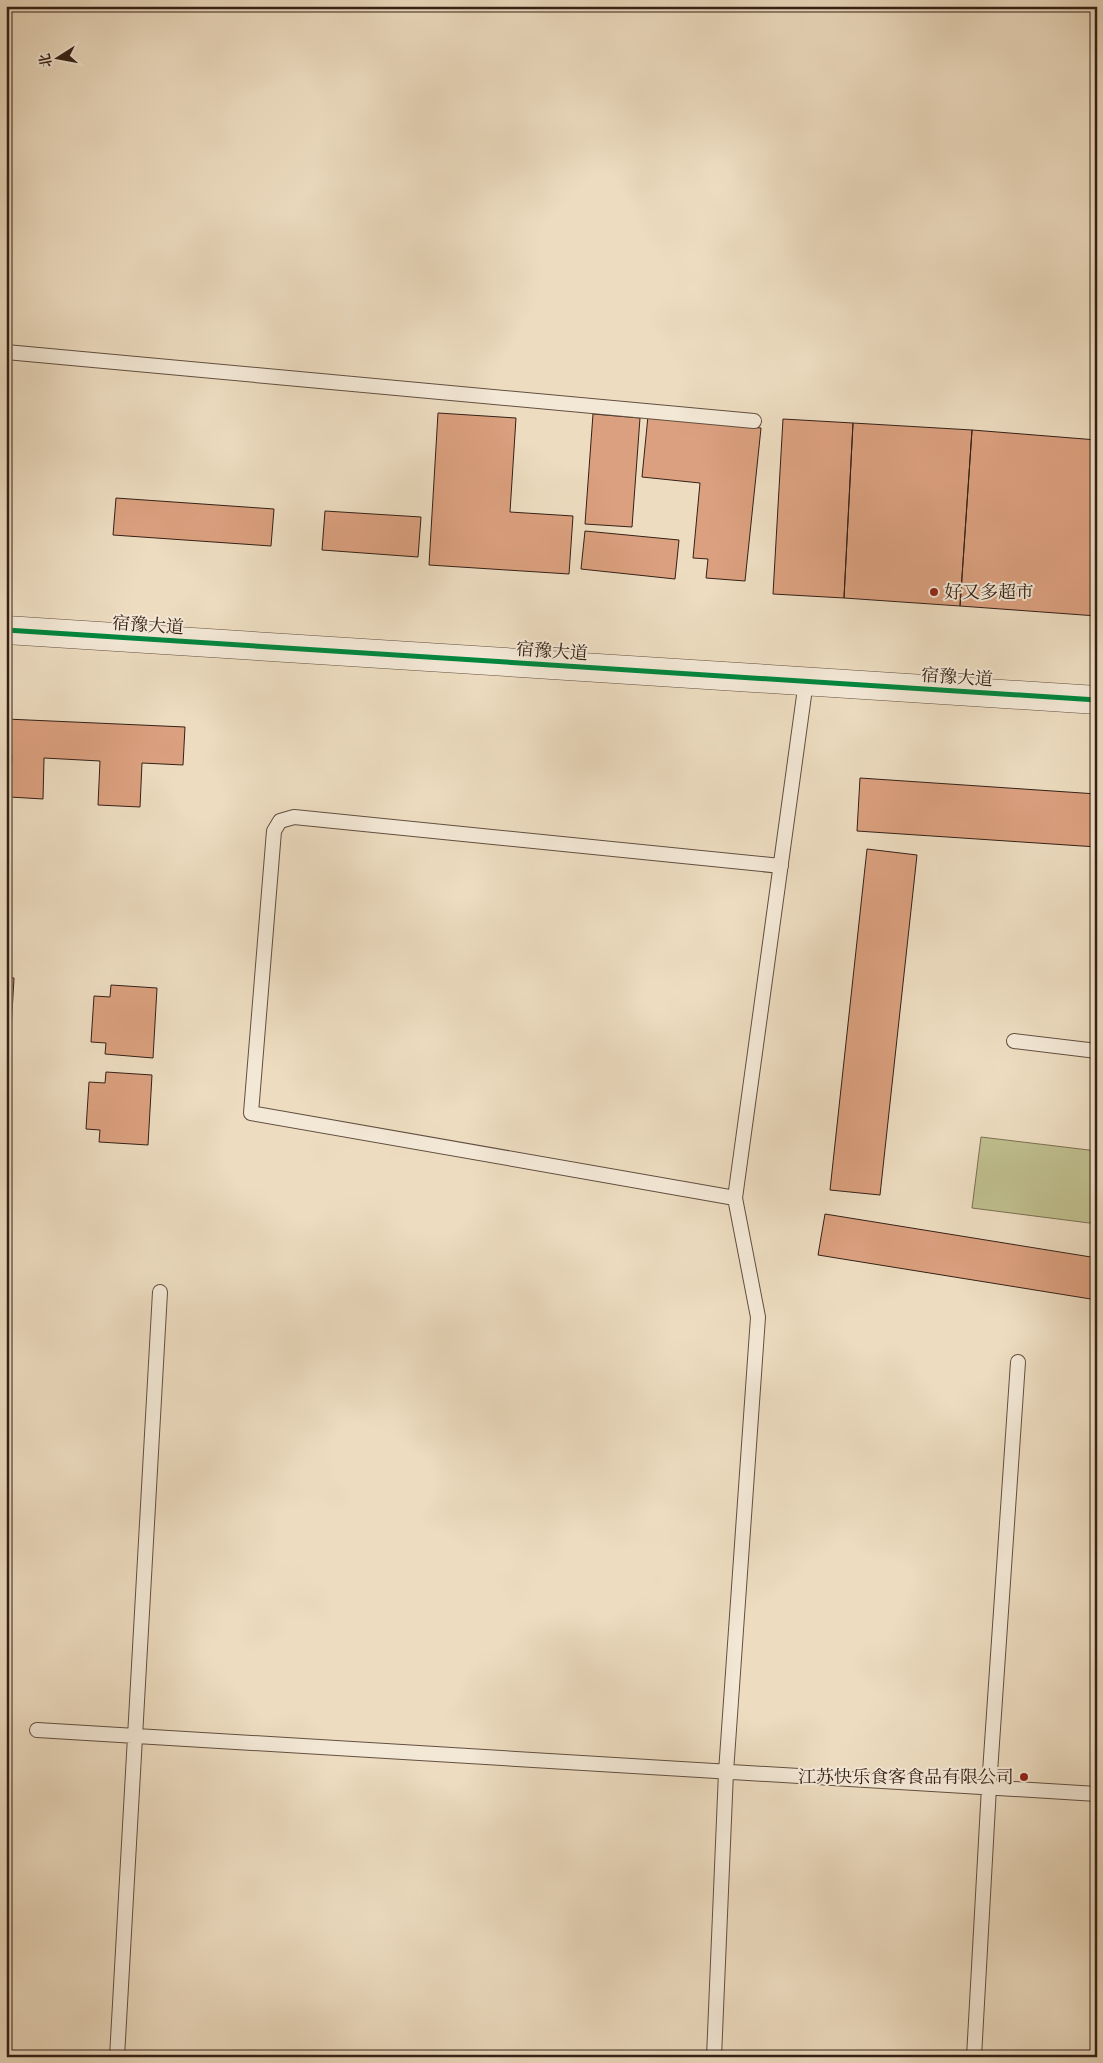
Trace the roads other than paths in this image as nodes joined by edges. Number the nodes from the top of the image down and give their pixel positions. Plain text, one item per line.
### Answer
1 (6, 352) edge
2 (754, 420) dead end
3 (6, 630) edge
4 (806, 681) junction
5 (1097, 700) edge
6 (781, 866) junction
7 (1014, 1041) dead end
8 (1097, 1051) edge
9 (735, 1198) junction
10 (160, 1292) dead end
11 (1018, 1362) dead end
12 (37, 1730) dead end
13 (135, 1736) junction
14 (726, 1772) junction
15 (989, 1787) junction
16 (1097, 1794) edge
17 (117, 2057) edge
18 (714, 2057) edge
19 (974, 2057) edge

1 - 2 lane
3 - 4 street, 宿豫大道
4 - 5 street, 宿豫大道
4 - 6 lane
6 - 9 lane
6 - 9 lane
7 - 8 lane
9 - 14 lane
10 - 13 lane
11 - 15 lane
12 - 13 lane
13 - 14 lane
13 - 17 lane
14 - 15 lane
14 - 18 lane
15 - 16 lane
15 - 19 lane

